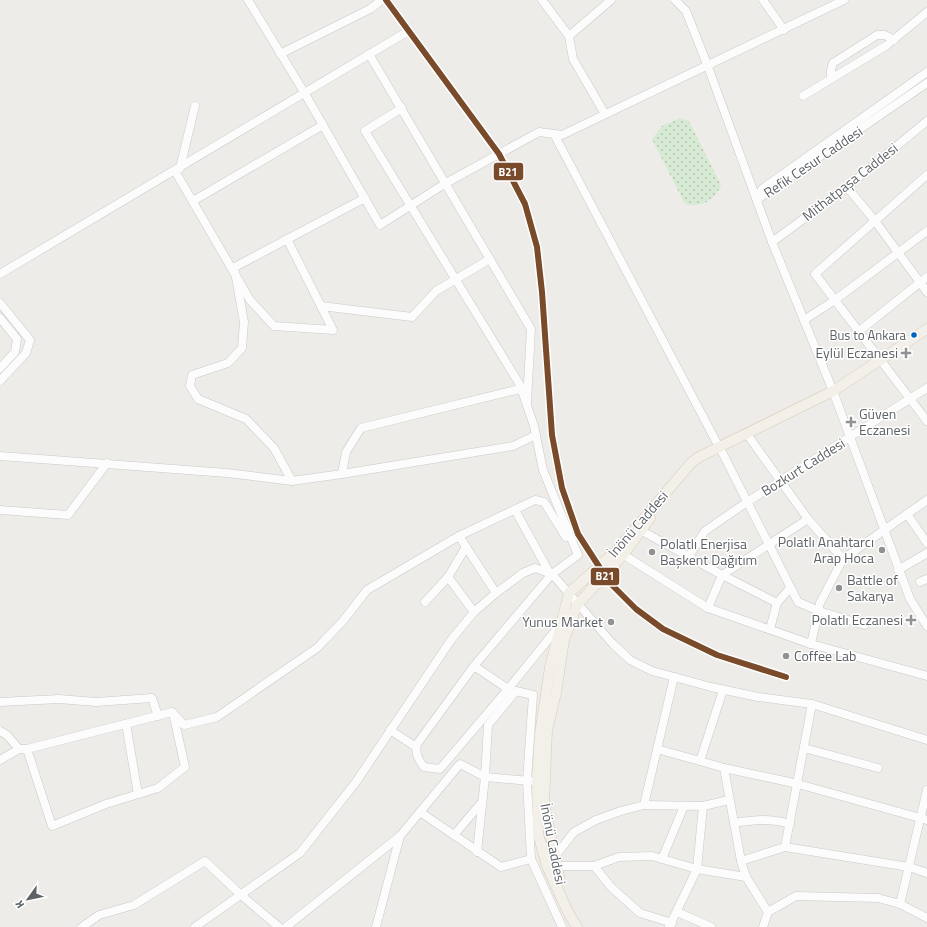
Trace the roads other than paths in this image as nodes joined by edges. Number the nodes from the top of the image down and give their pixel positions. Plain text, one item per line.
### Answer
1 (248, 0) edge
2 (382, 0) edge
3 (542, 0) edge
4 (611, 0) edge
5 (675, 0) edge
6 (763, 0) edge
7 (844, 0) edge
8 (927, 12) edge
9 (784, 30) junction
10 (405, 33) dead end
11 (569, 36) junction
12 (894, 40) junction
13 (280, 54) junction
14 (369, 54) junction
15 (707, 64) junction
16 (926, 77) edge
17 (831, 79) junction
18 (304, 92) junction
19 (803, 96) dead end
20 (195, 106) dead end
21 (402, 108) junction
22 (605, 114) junction
23 (927, 121) edge
24 (323, 124) junction
25 (554, 134) junction
26 (178, 169) junction
27 (927, 175) edge
28 (446, 184) junction
29 (847, 187) junction
30 (365, 198) junction
31 (757, 200) junction
32 (193, 201) junction
33 (411, 205) junction
34 (875, 221) junction
35 (927, 230) edge
36 (287, 239) junction
37 (772, 242) junction
38 (898, 253) junction
39 (490, 259) junction
40 (234, 270) junction
41 (0, 274) edge
42 (927, 277) edge
43 (455, 279) junction
44 (920, 282) junction
45 (927, 292) edge
46 (835, 300) junction
47 (0, 303) edge
48 (321, 306) junction
49 (0, 318) edge
50 (804, 320) junction
51 (927, 329) edge
52 (858, 332) junction
53 (927, 336) edge
54 (882, 363) junction
55 (0, 368) edge
56 (0, 381) edge
57 (927, 388) edge
58 (520, 389) junction
59 (833, 394) junction
60 (910, 399) junction
61 (527, 405) junction
62 (927, 421) edge
63 (536, 435) junction
64 (749, 437) junction
65 (849, 438) junction
66 (720, 450) junction
67 (0, 456) edge
68 (107, 463) junction
69 (342, 474) junction
70 (780, 480) junction
71 (292, 481) junction
72 (927, 500) edge
73 (747, 502) junction
74 (0, 510) edge
75 (515, 510) junction
76 (907, 514) junction
77 (808, 519) junction
78 (883, 530) junction
79 (642, 531) junction
80 (459, 536) junction
81 (927, 543) edge
82 (769, 544) junction
83 (466, 547) junction
84 (620, 553) junction
85 (927, 554) edge
86 (578, 555) junction
87 (689, 556) junction
88 (843, 559) junction
89 (898, 570) junction
90 (550, 573) junction
91 (722, 575) junction
92 (448, 577) junction
93 (790, 588) junction
94 (496, 593) junction
95 (569, 593) junction
96 (425, 602) dead end
97 (777, 603) junction
98 (577, 605) junction
99 (708, 608) junction
100 (819, 611) junction
101 (474, 612) junction
102 (926, 623) edge
103 (561, 624) junction
104 (864, 625) dead end
105 (770, 629) junction
106 (811, 644) junction
107 (474, 666) junction
108 (927, 676) edge
109 (674, 677) junction
110 (508, 689) junction
111 (723, 690) junction
112 (0, 702) edge
113 (812, 704) junction
114 (172, 712) junction
115 (158, 716) junction
116 (126, 724) junction
117 (390, 730) junction
118 (0, 731) edge
119 (927, 740) edge
120 (416, 747) junction
121 (804, 748) junction
122 (23, 749) junction
123 (657, 749) junction
124 (0, 760) edge
125 (700, 761) junction
126 (724, 768) junction
127 (878, 768) dead end
128 (440, 769) junction
129 (449, 777) junction
130 (485, 777) junction
131 (527, 780) junction
132 (537, 782) junction
133 (798, 784) junction
134 (927, 790) edge
135 (138, 794) junction
136 (729, 800) junction
137 (482, 802) junction
138 (644, 806) junction
139 (684, 806) junction
140 (703, 806) junction
141 (420, 812) junction
142 (923, 819) edge
143 (734, 823) junction
144 (790, 824) junction
145 (454, 835) junction
146 (400, 836) junction
147 (785, 847) junction
148 (477, 852) junction
149 (531, 859) junction
150 (662, 859) junction
151 (741, 861) junction
152 (552, 863) junction
153 (594, 866) junction
154 (909, 867) junction
155 (697, 869) junction
156 (927, 873) edge
157 (746, 877) junction
158 (241, 895) junction
159 (900, 904) junction
160 (568, 912) junction
161 (677, 912) junction
162 (768, 912) junction
163 (927, 918) edge
164 (670, 925) edge
165 (82, 927) edge
166 (195, 927) edge
167 (279, 927) edge
168 (286, 927) edge
169 (376, 927) edge
170 (562, 927) edge
171 (569, 927) edge
172 (577, 927) edge
173 (711, 927) edge
174 (763, 927) edge

1 - 13 street
2 - 13 street
3 - 11 street
4 - 11 street
5 - 15 street
6 - 9 street
7 - 9 street
8 - 12 street
9 - 15 street
10 - 14 street
11 - 22 street
12 - 17 street
12 - 17 street
13 - 18 street
14 - 18 street
14 - 21 street
15 - 22 street
15 - 31 street
16 - 31 street, Refik Cesur Caddesi
17 - 19 street
18 - 24 street
18 - 26 street
20 - 26 street
21 - 28 street
21 - 33 street
22 - 25 street
23 - 29 street, Mithatpaşa Caddesi
24 - 30 street
24 - 32 street
25 - 28 street
25 - 66 street
26 - 32 street
26 - 41 street
27 - 34 street
28 - 33 street
28 - 39 street
29 - 34 street
29 - 37 street, Mithatpaşa Caddesi
30 - 33 street
30 - 36 street
31 - 37 street
32 - 40 street
33 - 43 street
34 - 38 street
34 - 46 street
35 - 38 street
36 - 40 street
36 - 48 street
37 - 50 street
38 - 44 street
38 - 46 street
39 - 43 street
39 - 61 street
40 - 48 street
40 - 71 street
42 - 44 street
43 - 48 street
43 - 58 street
44 - 45 street
44 - 52 street
46 - 50 street
46 - 52 street
47 - 56 street
49 - 55 street
50 - 59 street
51 - 54 main road, İnönü Caddesi
52 - 54 street
53 - 54 main road, İnönü Caddesi
54 - 59 main road, İnönü Caddesi
54 - 60 street
57 - 60 street, Bozkurt Caddesi
58 - 61 street
58 - 69 street
59 - 64 main road, İnönü Caddesi
59 - 65 street
59 - 66 main road, İnönü Caddesi
60 - 62 street
60 - 65 street, Bozkurt Caddesi
61 - 63 street
63 - 69 street
63 - 86 street
64 - 66 main road, İnönü Caddesi
64 - 70 street
65 - 70 street, Bozkurt Caddesi
65 - 78 street
66 - 73 street
66 - 79 main road, İnönü Caddesi
66 - 84 main road, İnönü Caddesi
67 - 68 street
68 - 71 street
68 - 74 street
69 - 71 street
70 - 73 street, Bozkurt Caddesi
70 - 77 street
72 - 76 street
73 - 82 street
73 - 87 street, Bozkurt Caddesi
75 - 80 street
75 - 86 street
75 - 90 street
76 - 78 street
76 - 81 street
77 - 82 street
77 - 88 street
78 - 88 street
78 - 89 street
79 - 84 main road, İnönü Caddesi
79 - 87 street
80 - 83 street
80 - 114 street
82 - 91 street
82 - 93 street
83 - 92 street
83 - 94 street
84 - 95 main road, İnönü Caddesi
84 - 98 main road, İnönü Caddesi
84 - 99 street
85 - 89 street
86 - 90 street
87 - 91 street
88 - 100 street
89 - 102 street
90 - 94 street
90 - 95 street
90 - 107 street
91 - 97 street
91 - 99 street
92 - 96 street
92 - 101 street
93 - 97 street
93 - 100 street
94 - 101 street
95 - 98 street
95 - 103 main road, İnönü Caddesi
97 - 105 street
98 - 109 street
98 - 152 main road, İnönü Caddesi
99 - 105 street
100 - 104 street
100 - 106 street
101 - 117 street
103 - 110 street
103 - 132 main road, İnönü Caddesi
105 - 106 street
106 - 108 street
107 - 110 street
107 - 120 street
109 - 111 street
109 - 123 street
110 - 128 street
111 - 113 street
111 - 125 street
112 - 115 street
113 - 119 street
113 - 121 street
114 - 115 street
114 - 135 street
115 - 116 street
116 - 122 street
116 - 135 street
117 - 120 street
117 - 158 street
118 - 122 street
120 - 128 street
121 - 127 street
121 - 133 street
122 - 124 street
122 - 135 street
123 - 125 street
123 - 138 street
125 - 126 street
126 - 133 street
126 - 136 street
128 - 129 street
129 - 130 street
129 - 141 street
130 - 131 street
130 - 131 street
130 - 137 street
131 - 132 street
131 - 149 street
132 - 152 main road, İnönü Caddesi
133 - 142 street
133 - 144 street
134 - 142 street
136 - 140 street
136 - 143 street
137 - 145 street
137 - 148 street
138 - 139 street
138 - 152 street
139 - 140 street
139 - 150 street
140 - 155 street
141 - 145 street
141 - 146 street
142 - 154 street
143 - 144 street
143 - 151 street
144 - 147 street
145 - 148 street
146 - 168 street
146 - 169 street
147 - 151 street
147 - 154 street
148 - 149 street
149 - 170 street
150 - 153 street
150 - 155 street
151 - 157 street
152 - 153 street
152 - 160 main road, İnönü Caddesi
153 - 164 street
154 - 156 street
154 - 159 street
155 - 157 street
155 - 161 street
157 - 162 street
158 - 165 street
158 - 166 street
158 - 167 street
159 - 162 street
159 - 163 street
160 - 171 street
160 - 172 main road, İnönü Caddesi
161 - 164 street
161 - 173 street
162 - 174 street

